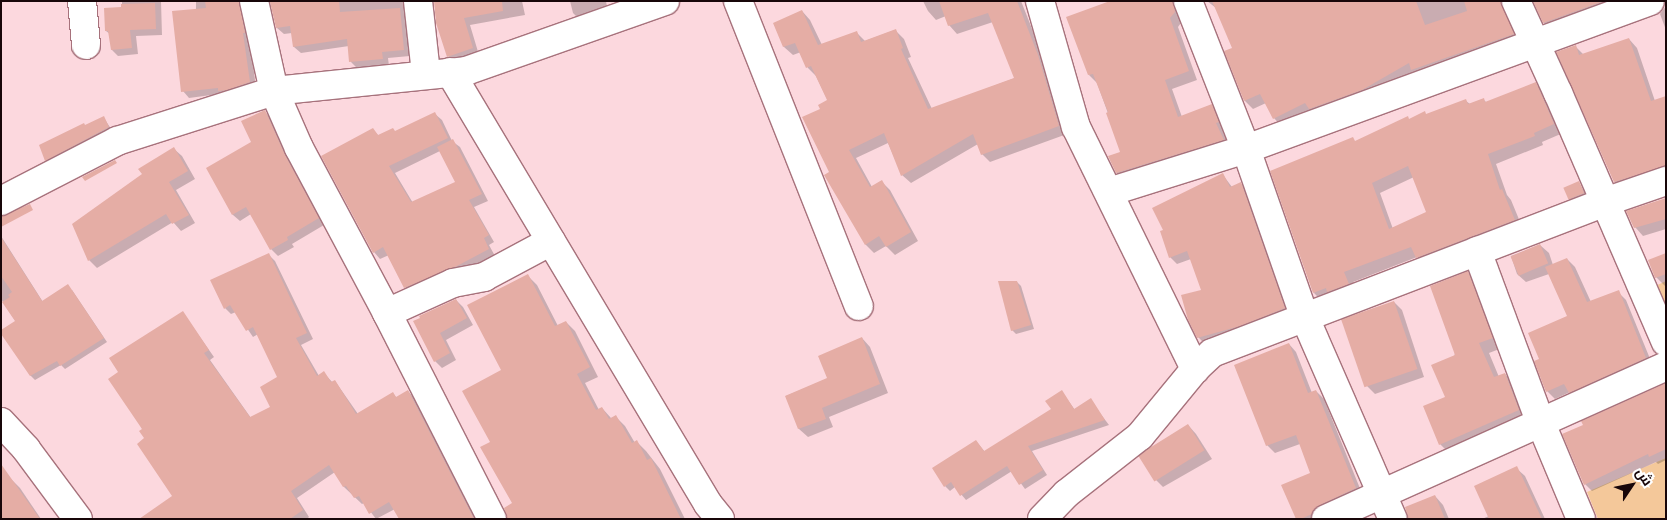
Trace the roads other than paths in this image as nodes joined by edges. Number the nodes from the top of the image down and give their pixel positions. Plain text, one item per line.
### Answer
1 (82, 1) edge
2 (254, 1) edge
3 (418, 1) edge
4 (665, 1) edge
5 (738, 1) edge
6 (1040, 1) edge
7 (1188, 1) edge
8 (1516, 1) edge
9 (1650, 1) edge
10 (629, 7) edge
11 (1535, 43) junction
12 (86, 46) dead end
13 (438, 72) junction
14 (274, 91) junction
15 (1246, 149) junction
16 (1666, 181) edge
17 (1109, 192) junction
18 (1, 201) edge
19 (1605, 202) junction
20 (551, 241) junction
21 (1477, 251) junction
22 (859, 306) dead end
23 (387, 313) junction
24 (1306, 318) junction
25 (1666, 342) edge
26 (1666, 366) edge
27 (1195, 369) junction
28 (1540, 421) junction
29 (1, 422) edge
30 (1382, 493) junction
31 (78, 519) edge
32 (492, 519) edge
33 (720, 519) edge
34 (1042, 519) edge
35 (1326, 519) edge
36 (1393, 519) edge
37 (1581, 519) edge

1 - 12 street
2 - 14 street
3 - 13 street
4 - 10 street
5 - 22 street
6 - 17 street
7 - 15 street
8 - 11 street
9 - 11 street
10 - 13 street
11 - 15 street
11 - 19 street
13 - 14 street
13 - 20 street
14 - 18 street
14 - 23 street
15 - 17 street
15 - 24 street
16 - 19 street
17 - 27 street
19 - 21 street
19 - 25 street
20 - 23 street
20 - 33 street
21 - 24 street
21 - 28 street
23 - 32 street
24 - 27 street
24 - 30 street
26 - 28 street
27 - 34 street
28 - 30 street
28 - 37 street
29 - 31 street
30 - 35 street
30 - 36 street

